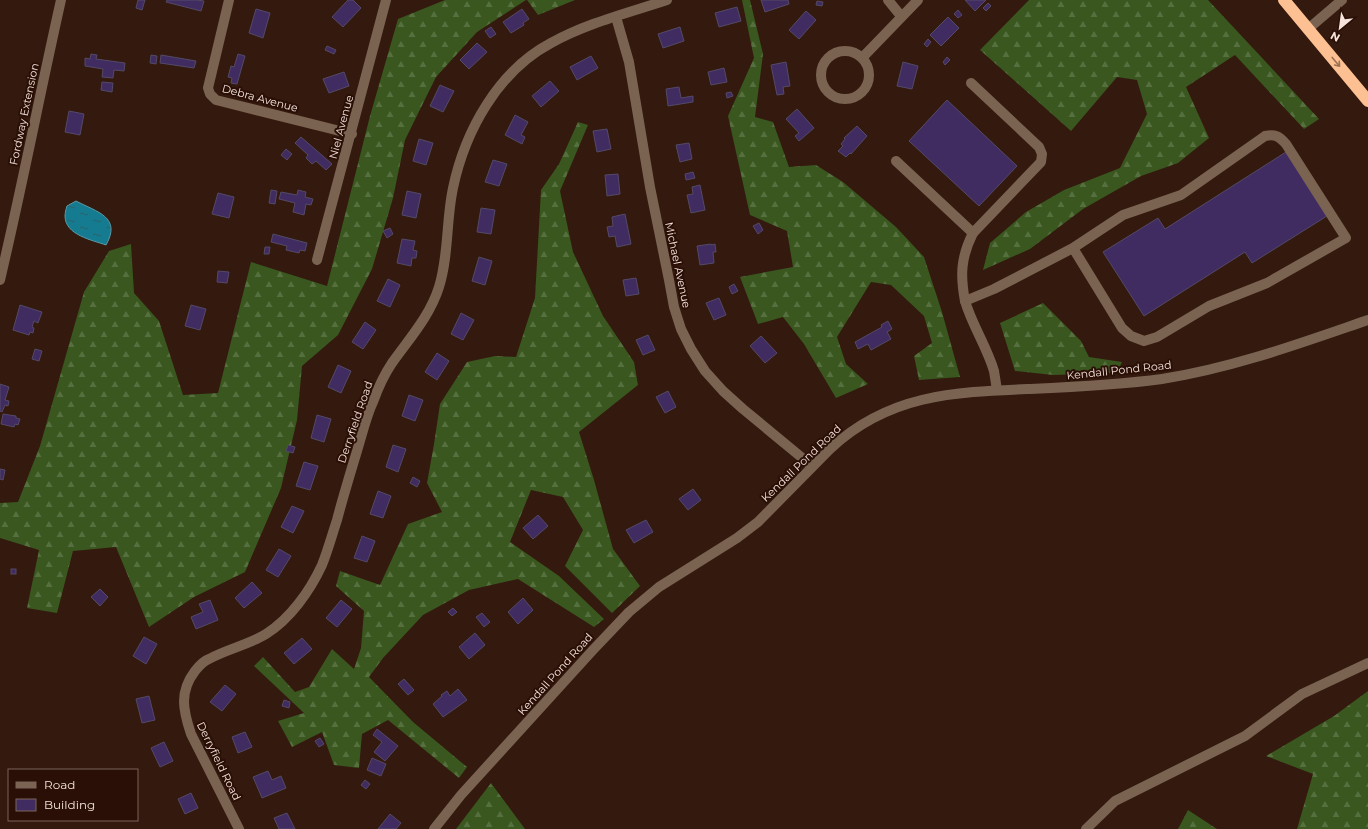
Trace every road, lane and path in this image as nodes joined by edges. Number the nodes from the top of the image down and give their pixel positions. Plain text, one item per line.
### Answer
1 (62, 0) edge
2 (229, 0) edge
3 (386, 0) edge
4 (667, 0) edge
5 (888, 0) edge
6 (918, 0) edge
7 (1284, 0) edge
8 (1342, 0) edge
9 (901, 16) junction
10 (616, 17) junction
11 (1308, 29) junction
12 (862, 58) junction
13 (971, 83) dead end
14 (1368, 101) edge
15 (352, 134) junction
16 (896, 161) dead end
17 (973, 233) junction
18 (1073, 248) junction
19 (317, 260) dead end
20 (0, 280) edge
21 (964, 301) junction
22 (1368, 320) edge
23 (997, 390) junction
24 (812, 466) junction
25 (1368, 663) edge
26 (239, 829) edge
27 (434, 829) edge
28 (1086, 829) edge

1 - 20 street, Fordway Extension
2 - 15 street, Debra Avenue
3 - 15 street, Niel Avenue
4 - 10 street, Derryfield Road
5 - 9 street
6 - 9 street
7 - 11 highway
8 - 11 street
9 - 12 street
10 - 24 street, Michael Avenue
10 - 26 street, Derryfield Road
11 -> 14 highway
12 - 12 street
13 - 17 street
15 - 19 street, Niel Avenue
16 - 17 street
17 - 21 street
18 - 18 street
18 - 21 street
21 - 23 street
22 - 23 street, Kendall Pond Road
23 - 24 street, Kendall Pond Road
24 - 27 street, Kendall Pond Road
25 - 28 street

